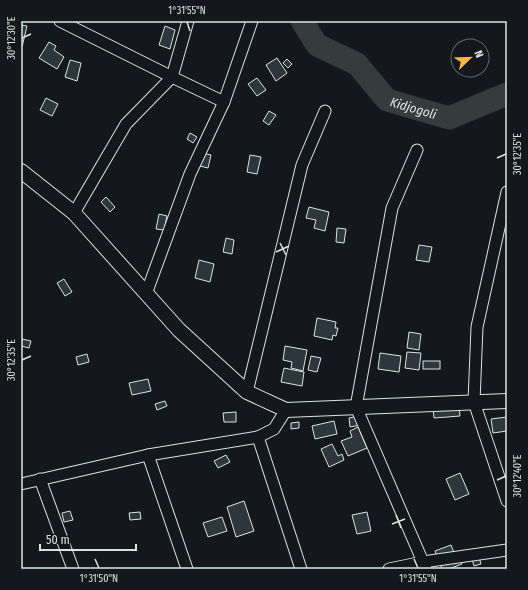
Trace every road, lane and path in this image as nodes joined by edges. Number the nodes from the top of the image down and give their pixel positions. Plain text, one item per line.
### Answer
1 (60, 21) edge
2 (188, 21) edge
3 (252, 21) edge
4 (172, 77) junction
5 (224, 102) junction
6 (325, 111) dead end
7 (417, 150) dead end
8 (21, 172) edge
9 (507, 192) edge
10 (74, 213) junction
11 (146, 294) junction
12 (247, 392) junction
13 (507, 401) edge
14 (474, 402) junction
15 (356, 407) junction
16 (286, 410) junction
17 (258, 437) junction
18 (148, 455) junction
19 (40, 479) junction
20 (21, 484) edge
21 (507, 501) edge
22 (507, 550) edge
23 (424, 566) edge
24 (74, 569) edge
25 (188, 569) edge
26 (301, 569) edge
27 (389, 569) edge

1 - 4 street
2 - 4 street
3 - 5 street
4 - 5 street
4 - 10 street
5 - 11 street
6 - 12 street
7 - 15 street
8 - 10 street
9 - 14 street
10 - 11 street
11 - 12 street
12 - 16 street
13 - 14 street
14 - 15 street
14 - 21 street
15 - 16 street
15 - 23 street
16 - 17 street
17 - 18 street
17 - 26 street
18 - 19 street
18 - 25 street
19 - 20 street
19 - 24 street
22 - 23 street
23 - 27 street

